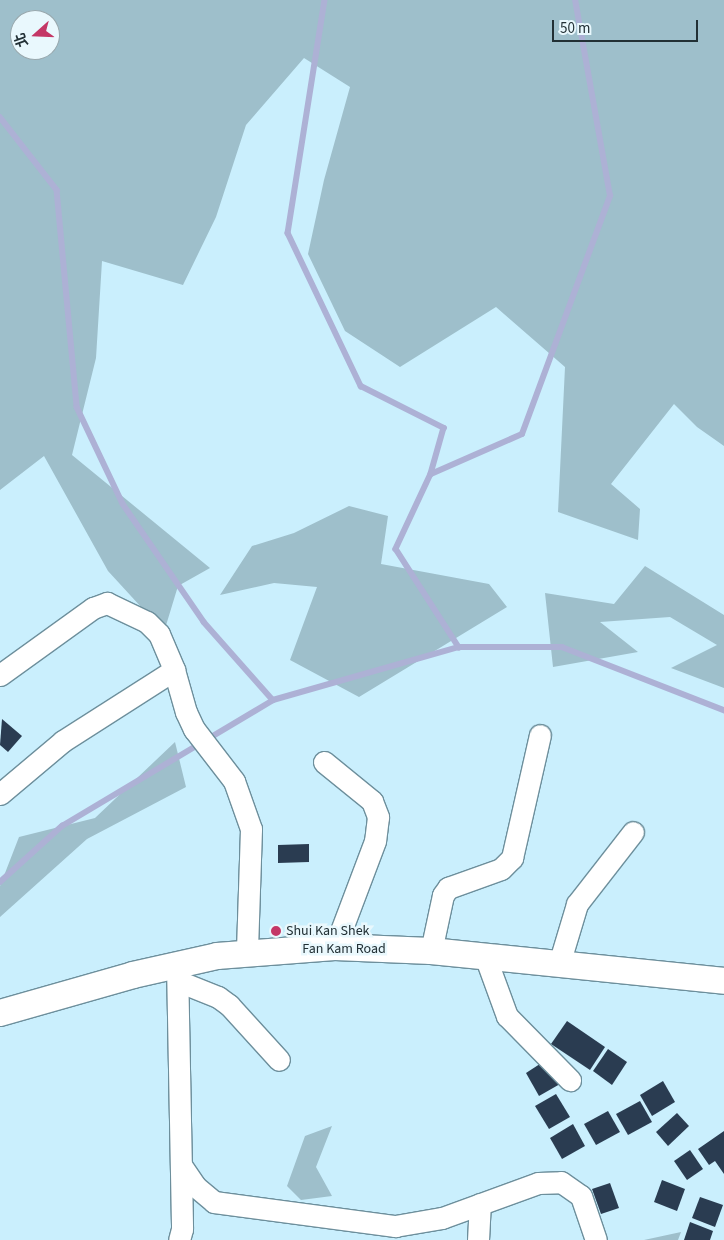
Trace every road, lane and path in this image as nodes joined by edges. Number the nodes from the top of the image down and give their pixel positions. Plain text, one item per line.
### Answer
1 (174, 670) junction
2 (0, 675) edge
3 (540, 735) dead end
4 (324, 762) dead end
5 (0, 794) edge
6 (633, 832) dead end
7 (335, 947) junction
8 (431, 951) junction
9 (247, 952) junction
10 (485, 956) junction
11 (559, 964) junction
12 (177, 973) junction
13 (724, 981) edge
14 (0, 1013) edge
15 (279, 1060) dead end
16 (570, 1080) dead end
17 (181, 1165) junction
18 (480, 1204) junction
19 (179, 1240) edge
20 (478, 1240) edge
21 (596, 1240) edge

1 - 2 street
1 - 5 street
1 - 9 street
3 - 8 street
4 - 7 street
6 - 11 street
7 - 8 main road, Fan Kam Road
7 - 9 main road, Fan Kam Road
8 - 10 main road, Fan Kam Road
9 - 12 main road, Fan Kam Road
10 - 11 main road, Fan Kam Road
10 - 16 street
11 - 13 main road, Fan Kam Road
12 - 14 main road, Fan Kam Road
12 - 15 street
12 - 17 street
17 - 18 street
17 - 19 street
18 - 20 street
18 - 21 street

